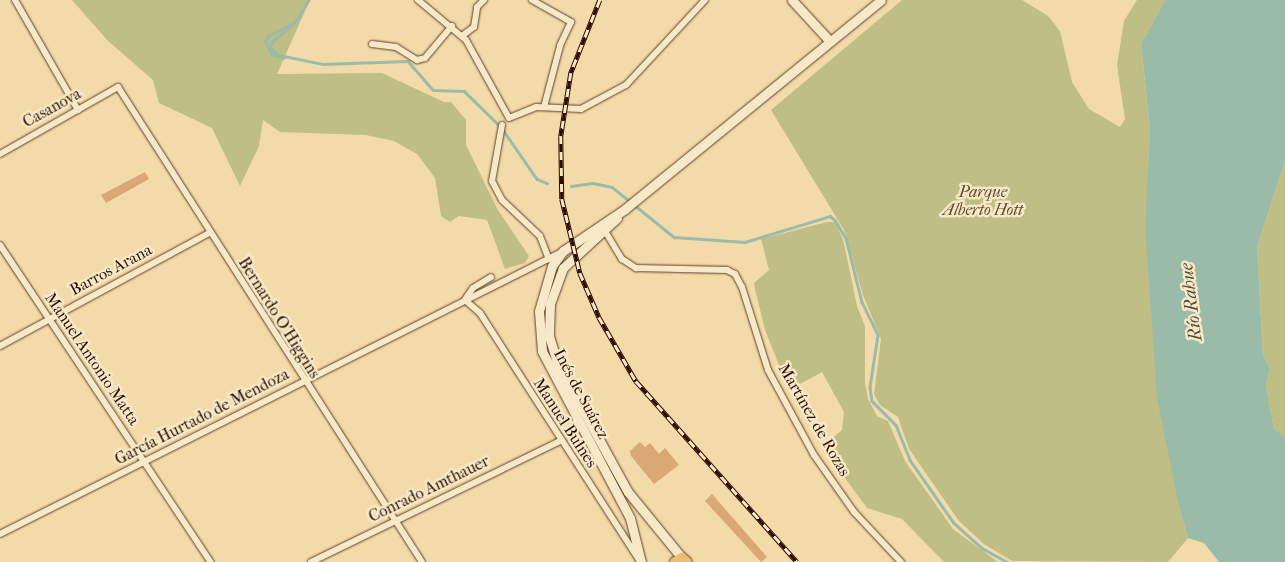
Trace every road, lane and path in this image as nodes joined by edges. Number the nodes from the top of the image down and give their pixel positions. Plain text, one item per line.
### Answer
1 (15, 0) edge
2 (418, 0) edge
3 (484, 0) edge
4 (532, 0) edge
5 (705, 0) edge
6 (792, 0) edge
7 (881, 0) edge
8 (452, 26) junction
9 (462, 36) junction
10 (828, 41) junction
11 (372, 44) dead end
12 (118, 87) joint
13 (544, 107) junction
14 (78, 110) junction
15 (501, 128) dead end
16 (0, 154) edge
17 (625, 209) junction
18 (605, 231) junction
19 (209, 233) junction
20 (0, 246) edge
21 (563, 251) junction
22 (549, 259) junction
23 (491, 277) dead end
24 (465, 300) junction
25 (49, 319) junction
26 (0, 346) edge
27 (302, 381) junction
28 (574, 405) junction
29 (560, 441) junction
30 (144, 462) junction
31 (394, 522) junction
32 (0, 534) edge
33 (681, 561) edge
34 (211, 562) edge
35 (311, 562) edge
36 (422, 562) edge
37 (640, 562) edge
38 (901, 562) edge

1 - 14 street
2 - 8 street
3 - 9 street
4 - 13 street
5 - 13 street
6 - 10 main road
7 - 10 main road, Inés de Suárez
8 - 9 street
8 - 11 street
9 - 13 street
10 - 17 main road, Inés de Suárez
12 - 14 street, Casanova
12 - 19 street, Bernardo O'Higgins
14 - 16 street, Casanova
15 - 22 street
17 - 18 main road, Inés de Suárez
17 - 21 main road, Inés de Suárez
18 - 28 main road, Inés de Suárez
18 - 38 street, Martínez de Rozas
19 - 25 street, Barros Arana
19 - 27 street, Bernardo O'Higgins
20 - 25 street, Manuel Antonio Matta
21 - 22 street
21 - 28 main road, Inés de Suárez
22 - 24 street
23 - 24 street, García Hurtado de Mendoza
24 - 27 street, García Hurtado de Mendoza
24 - 29 street, Manuel Bulnes
25 - 26 street, Barros Arana
25 - 30 street, Manuel Antonio Matta
27 - 30 street, García Hurtado de Mendoza
27 - 31 street, Bernardo O'Higgins
28 - 33 main road, Inés de Suárez
28 - 37 main road, Inés de Suárez
29 - 31 street, Conrado Amthauer
29 - 37 street, Manuel Bulnes
30 - 32 street, García Hurtado de Mendoza
30 - 34 street, Manuel Antonio Matta
31 - 35 street, Conrado Amthauer
31 - 36 street, Bernardo O'Higgins

